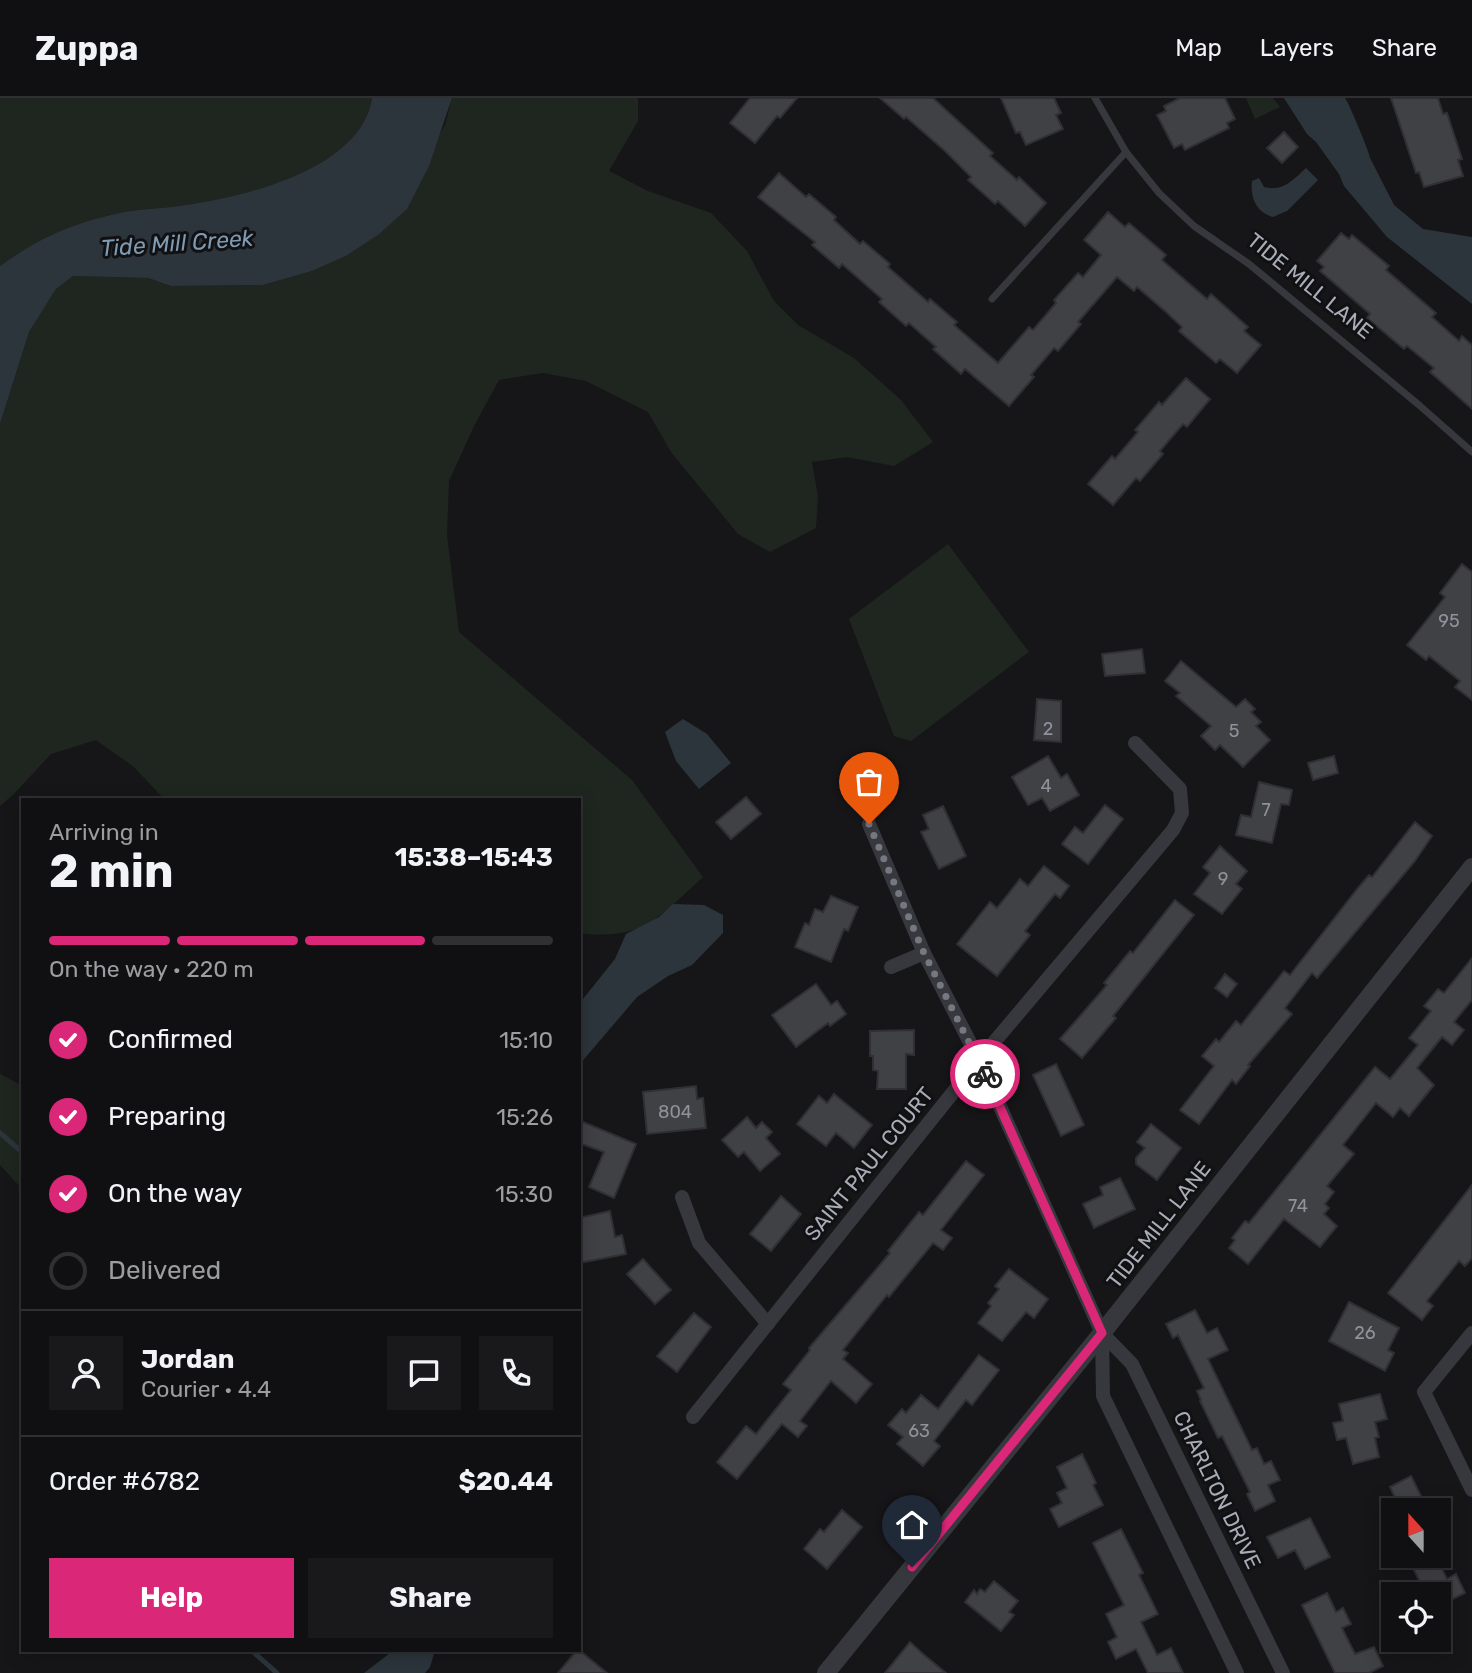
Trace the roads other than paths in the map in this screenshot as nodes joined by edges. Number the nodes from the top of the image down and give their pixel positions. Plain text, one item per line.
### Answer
1 (1095, 98) edge
2 (1126, 152) junction
3 (992, 299) dead end
4 (1472, 452) edge
5 (1135, 743) dead end
6 (869, 824) dead end
7 (1472, 867) edge
8 (924, 953) junction
9 (891, 967) dead end
10 (979, 1060) junction
11 (682, 1197) dead end
12 (768, 1324) junction
13 (1102, 1333) junction
14 (1472, 1333) edge
15 (693, 1417) dead end
16 (1472, 1490) edge
17 (826, 1673) edge
18 (1237, 1673) edge
19 (1283, 1673) edge

1 - 2 lane, TIDE MILL LANE
2 - 3 lane
2 - 4 lane, TIDE MILL LANE
5 - 10 street, SAINT PAUL COURT
6 - 8 street, CHARLTON DRIVE
7 - 13 street, TIDE MILL LANE
8 - 9 street
8 - 10 street, CHARLTON DRIVE
10 - 12 street, SAINT PAUL COURT
10 - 13 street, CHARLTON DRIVE
11 - 12 street
12 - 15 street, SAINT PAUL COURT
13 - 17 street, TIDE MILL LANE
13 - 18 street, CHARLTON DRIVE
13 - 19 street, CHARLTON DRIVE
14 - 16 street

